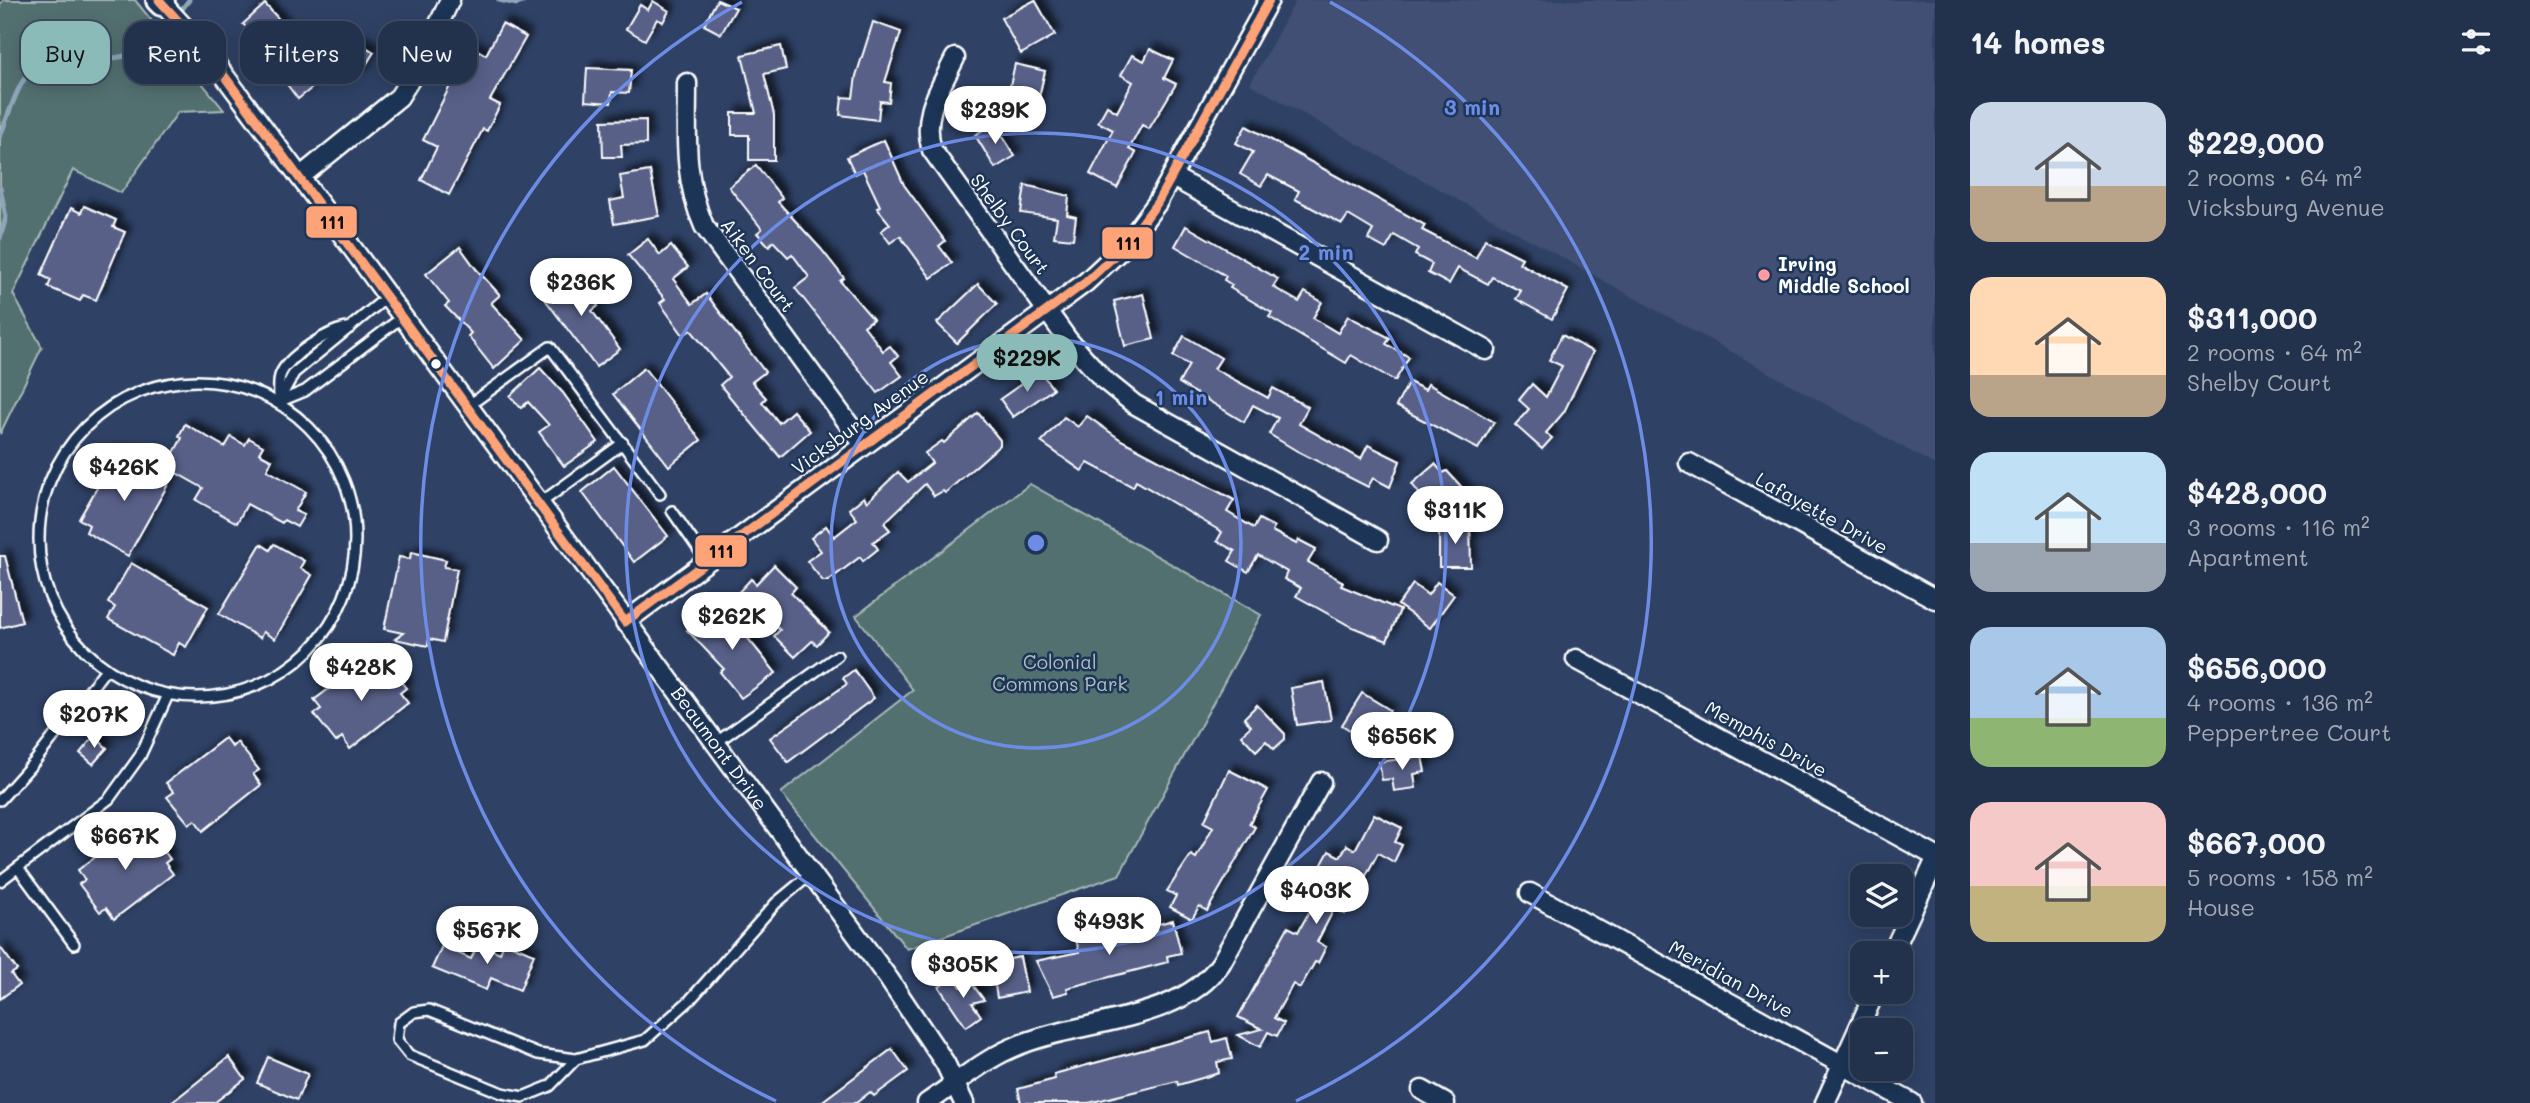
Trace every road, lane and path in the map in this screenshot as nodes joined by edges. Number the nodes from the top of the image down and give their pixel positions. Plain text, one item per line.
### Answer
1 (450, 0) edge
2 (1269, 0) edge
3 (161, 1) edge
4 (955, 58) dead end
5 (687, 83) dead end
6 (300, 177) junction
7 (1173, 177) junction
8 (387, 297) junction
9 (1048, 310) junction
10 (401, 318) junction
11 (1486, 350) dead end
12 (278, 402) junction
13 (466, 407) junction
14 (622, 443) junction
15 (864, 445) junction
16 (1689, 463) dead end
17 (660, 494) dead end
18 (538, 505) junction
19 (672, 512) dead end
20 (1378, 540) dead end
21 (708, 562) junction
22 (1935, 599) edge
23 (625, 622) junction
24 (837, 656) dead end
25 (1576, 659) dead end
26 (106, 669) junction
27 (168, 695) junction
28 (714, 744) junction
29 (1321, 782) dead end
30 (0, 800) edge
31 (1935, 858) edge
32 (18, 868) junction
33 (811, 874) junction
34 (0, 881) edge
35 (1530, 893) dead end
36 (1898, 941) edge
37 (74, 944) dead end
38 (1870, 1004) edge
39 (576, 1059) junction
40 (1843, 1065) junction
41 (955, 1084) junction
42 (1422, 1090) dead end
43 (927, 1103) edge
44 (964, 1103) edge
45 (1445, 1103) edge
46 (1825, 1103) edge
47 (1912, 1103) edge

1 - 6 street
2 - 7 street, Vicksburg Avenue
3 - 6 street, Beaumont Drive
4 - 9 street, Shelby Court
5 - 15 street, Aiken Court
6 - 8 street, Beaumont Drive
7 - 9 street, Vicksburg Avenue
7 - 11 street
8 - 10 street, Beaumont Drive
8 - 12 lane
9 - 15 street, Vicksburg Avenue
9 - 20 street, Shelby Court
10 - 12 lane
10 - 13 street, Beaumont Drive
12 - 26 lane
12 - 27 lane
13 - 14 lane
13 - 18 street, Beaumont Drive
14 - 17 lane
14 - 18 lane
15 - 21 street, Vicksburg Avenue
16 - 22 street, Lafayette Drive
18 - 23 street, Beaumont Drive
19 - 21 lane
21 - 23 street, Vicksburg Avenue
23 - 28 street, Beaumont Drive
24 - 28 lane
25 - 31 street, Memphis Drive
26 - 27 lane
26 - 30 lane
27 - 32 lane
28 - 33 street, Beaumont Drive
29 - 41 street
31 - 36 street
32 - 34 lane
32 - 37 lane
33 - 39 lane
33 - 41 street, Beaumont Drive
35 - 40 street, Meridian Drive
38 - 40 street
39 - 39 lane
40 - 46 street
40 - 47 street, Meridian Drive
41 - 43 street
41 - 44 street, Beaumont Drive
42 - 45 street

